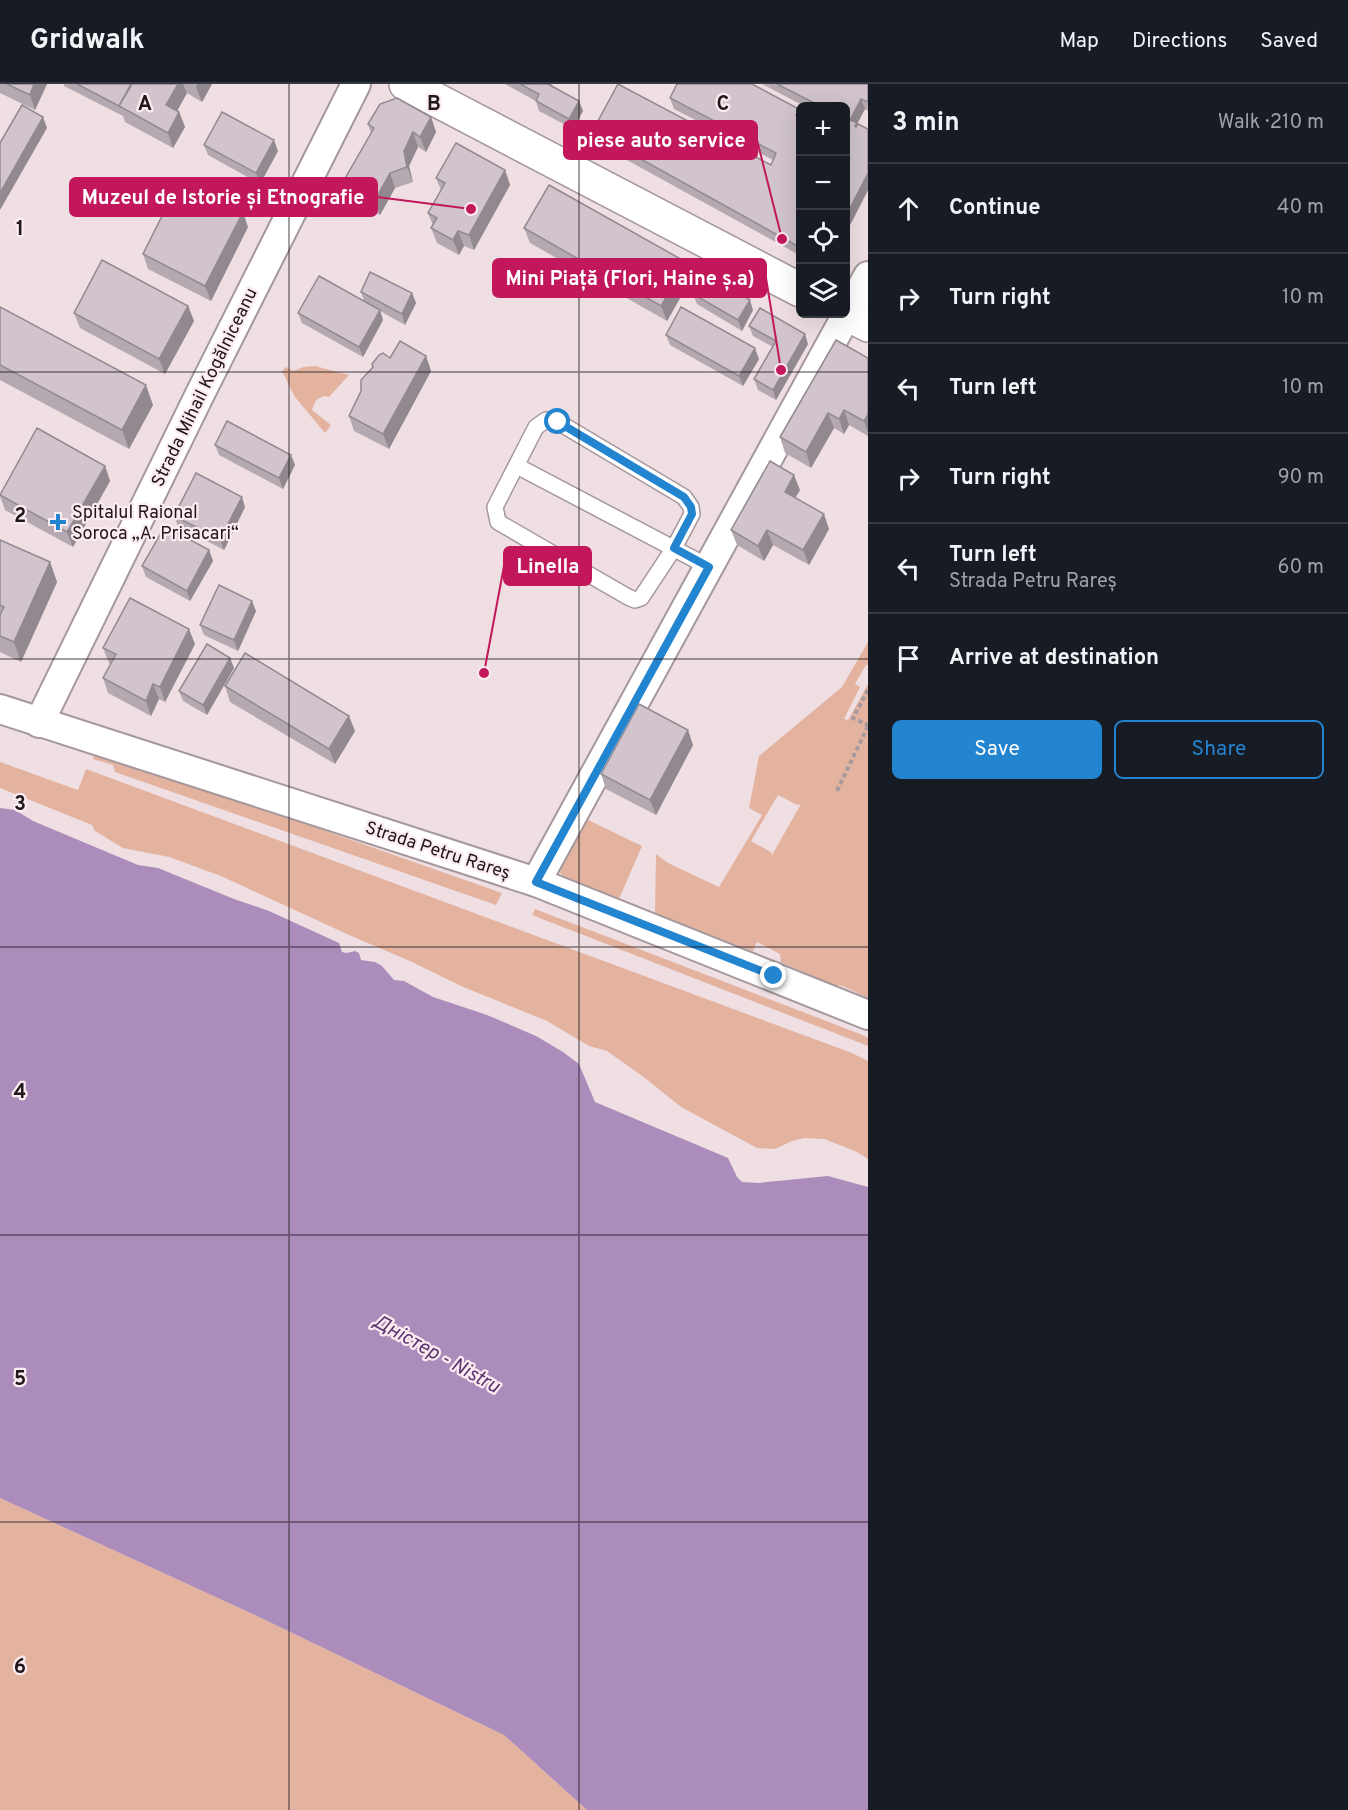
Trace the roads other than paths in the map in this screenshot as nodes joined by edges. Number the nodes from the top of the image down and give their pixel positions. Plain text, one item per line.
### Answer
1 (356, 84) edge
2 (406, 84) edge
3 (868, 276) edge
4 (796, 287) edge
5 (854, 318) edge
6 (517, 466) junction
7 (674, 548) junction
8 (709, 567) junction
9 (0, 709) edge
10 (39, 723) junction
11 (536, 882) junction
12 (868, 1015) edge

1 - 10 street, Strada Mihail Kogălniceanu
2 - 4 main road
3 - 5 street
5 - 8 street
6 - 7 lane
6 - 7 lane
6 - 7 lane
7 - 8 lane
8 - 11 street
9 - 10 street, Strada Petru Rareș
10 - 11 street, Strada Petru Rareș
11 - 12 street, Strada Petru Rareș

